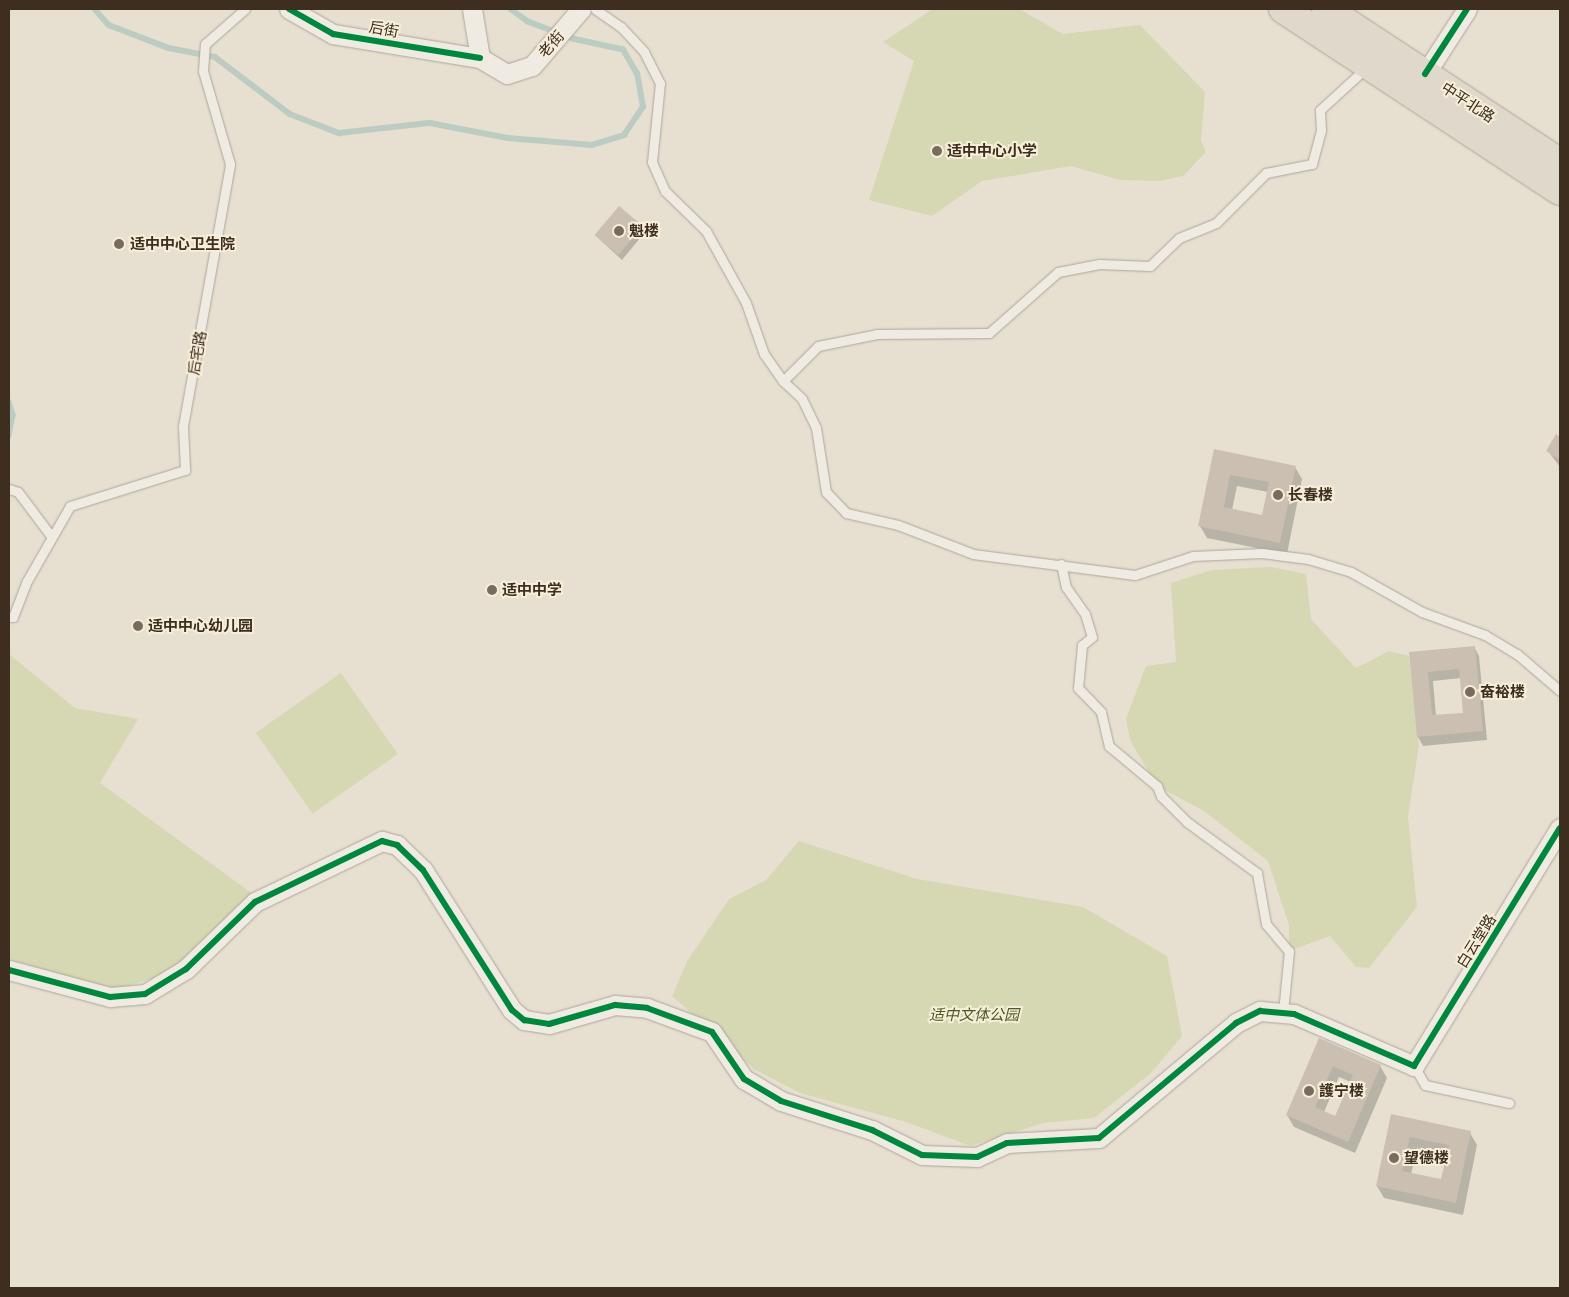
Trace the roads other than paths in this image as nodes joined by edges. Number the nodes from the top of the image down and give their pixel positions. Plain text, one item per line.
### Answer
1 (245, 9) edge
2 (289, 9) edge
3 (472, 9) edge
4 (581, 9) edge
5 (595, 9) edge
6 (1283, 9) edge
7 (1326, 9) edge
8 (1467, 9) edge
9 (480, 58) junction
10 (1369, 65) junction
11 (1425, 74) junction
12 (1560, 163) edge
13 (1560, 191) edge
14 (783, 381) junction
15 (9, 489) edge
16 (51, 536) junction
17 (1061, 564) junction
18 (9, 617) edge
19 (1560, 691) edge
20 (1560, 828) edge
21 (9, 970) edge
22 (1284, 1012) junction
23 (1414, 1066) junction
24 (1509, 1104) dead end

1 - 16 lane, 后宅路
2 - 9 street, 后街
3 - 9 street
4 - 9 street, 老街
5 - 14 lane
6 - 10 highway
7 - 11 highway, 中平北路
8 - 11 street
10 - 13 highway
10 - 14 lane
11 - 12 highway, 中平北路
14 - 17 lane
15 - 16 lane
16 - 18 lane, 后宅路
17 - 19 lane
17 - 22 lane
20 - 23 street, 白云堂路
21 - 22 street
22 - 23 street
23 - 24 lane

